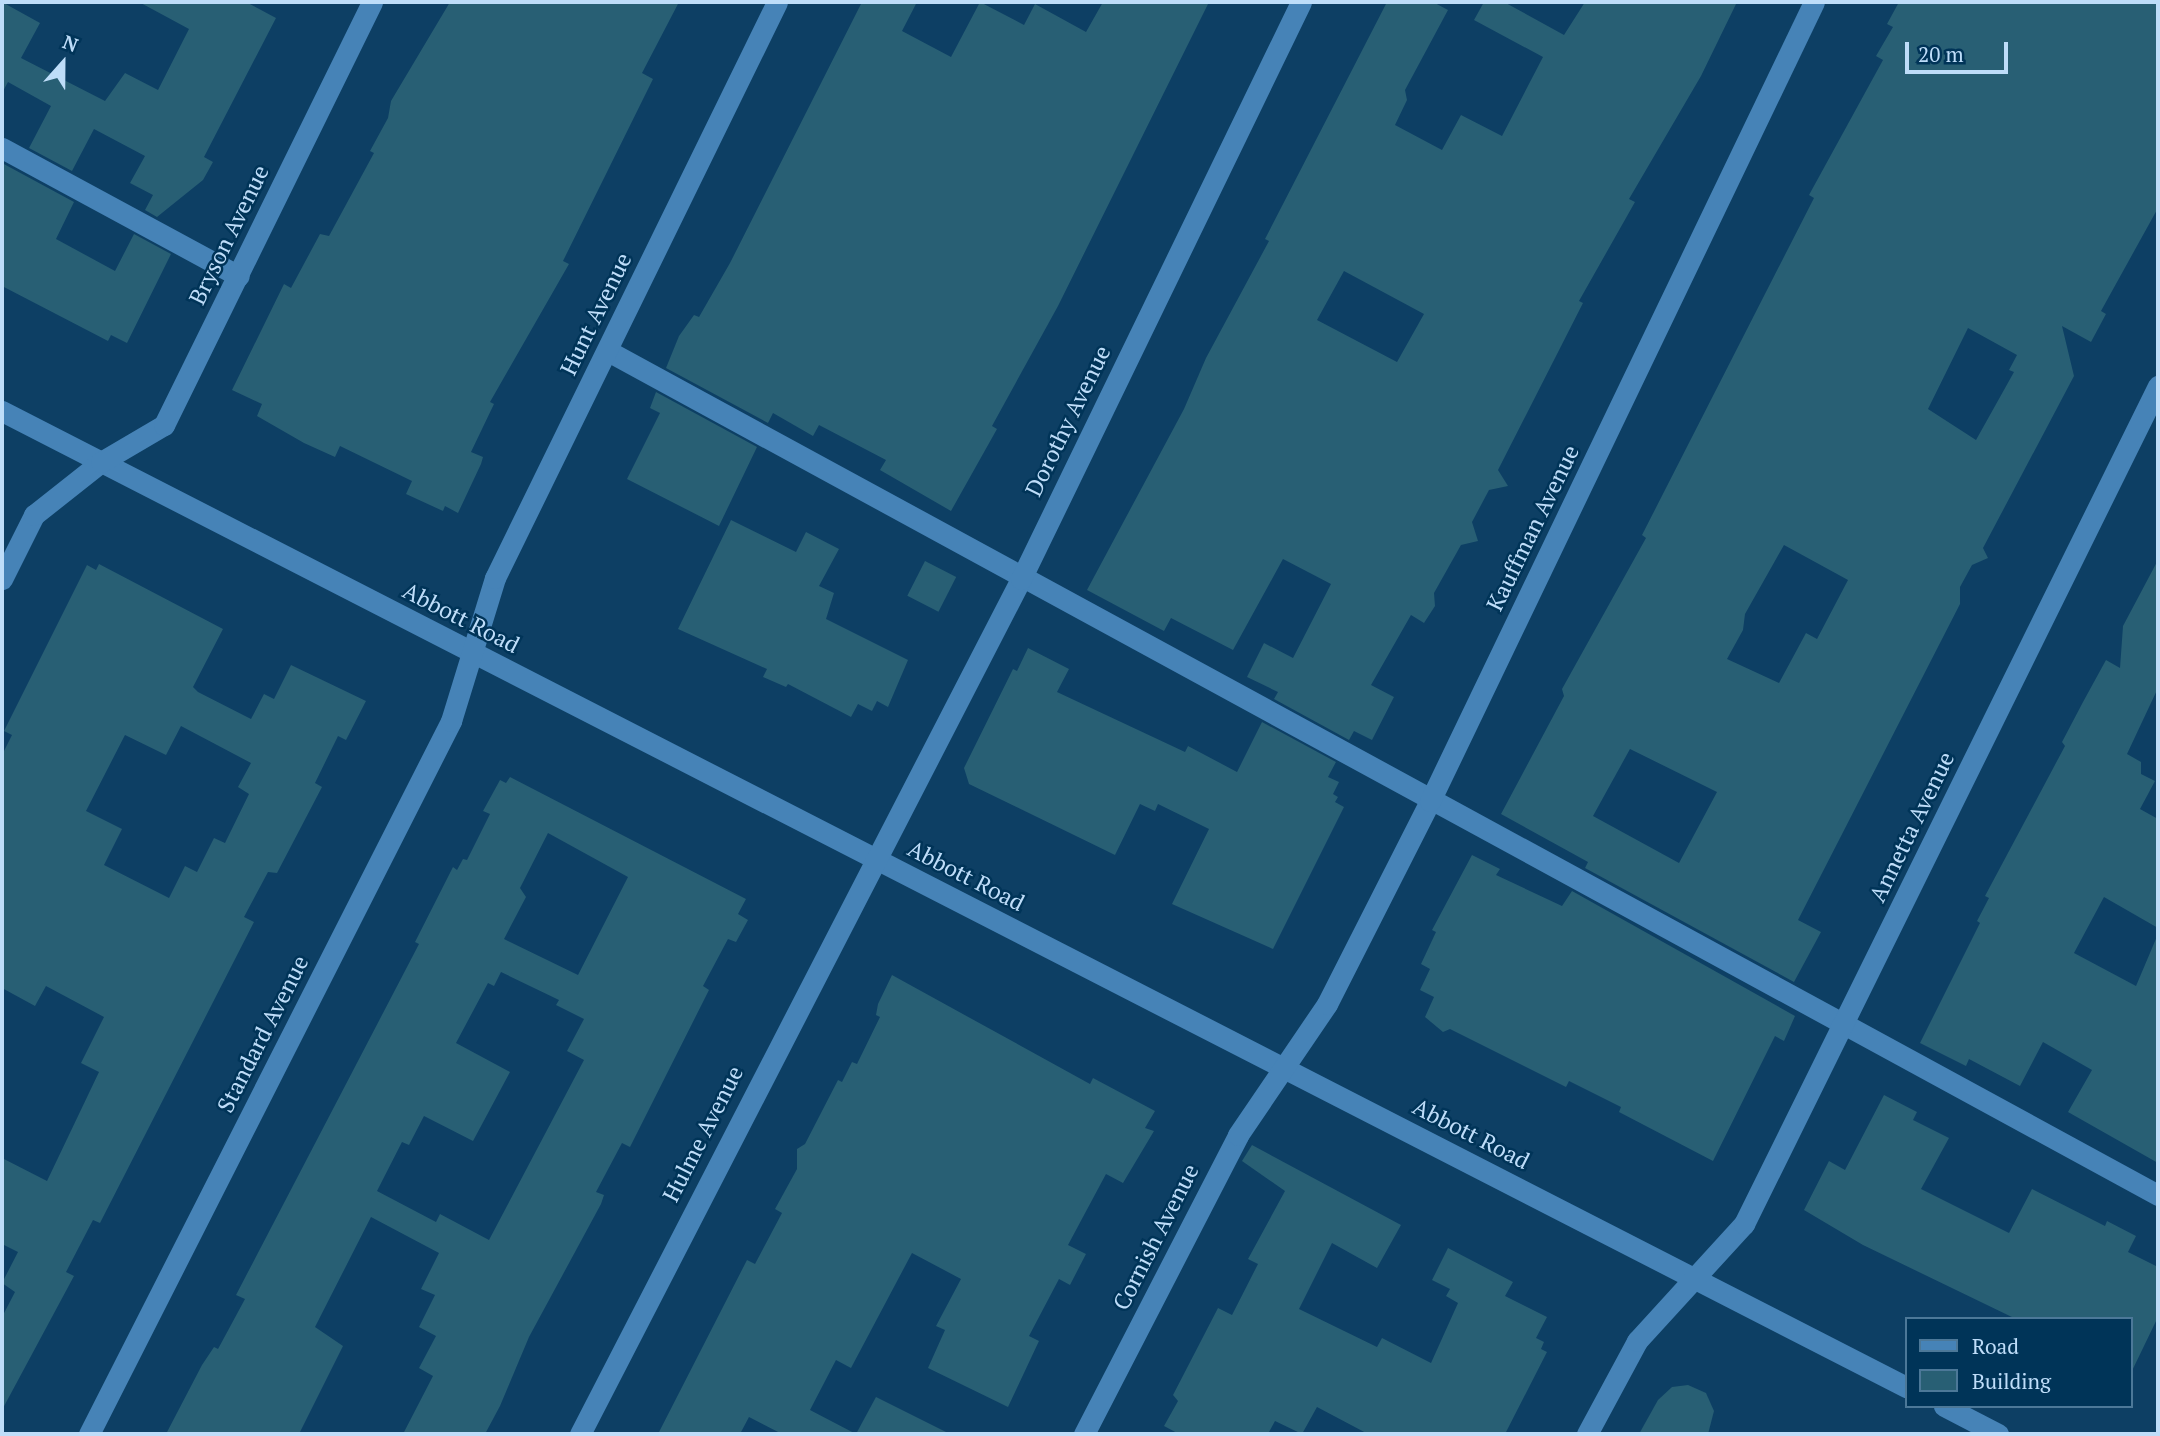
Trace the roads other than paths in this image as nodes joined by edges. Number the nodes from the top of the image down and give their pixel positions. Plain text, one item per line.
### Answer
1 (372, 2) edge
2 (777, 2) edge
3 (1301, 2) edge
4 (1814, 2) edge
5 (2, 148) edge
6 (239, 276) junction
7 (608, 351) junction
8 (2158, 386) edge
9 (2, 411) edge
10 (101, 462) junction
11 (2, 579) edge
12 (1021, 579) junction
13 (475, 654) junction
14 (1430, 801) junction
15 (877, 860) junction
16 (1844, 1026) junction
17 (1284, 1069) junction
18 (2158, 1195) edge
19 (1691, 1277) junction
20 (1904, 1386) edge
21 (1948, 1408) edge
22 (89, 1434) edge
23 (580, 1434) edge
24 (1084, 1434) edge
25 (1587, 1434) edge
26 (1998, 1434) edge

1 - 6 street, Bryson Avenue
2 - 7 street, Hunt Avenue
3 - 12 street, Dorothy Avenue
4 - 14 street, Kauffman Avenue
5 - 6 street
6 - 10 street, Bryson Avenue
7 - 12 street
7 - 13 street, Hunt Avenue
8 - 16 street, Annetta Avenue
9 - 10 street, Abbott Road
10 - 11 street, Bryson Avenue
10 - 13 street, Abbott Road
12 - 14 street
12 - 15 street, Dorothy Avenue
13 - 15 street, Abbott Road
13 - 22 street, Standard Avenue
14 - 16 street
14 - 17 street, Kauffman Avenue
15 - 17 street, Abbott Road
15 - 23 street, Hulme Avenue
16 - 18 street
16 - 19 street, Annetta Avenue
17 - 19 street, Abbott Road
17 - 24 street, Cornish Avenue
19 - 20 street, Abbott Road
19 - 25 street, Annetta Avenue
21 - 26 street

